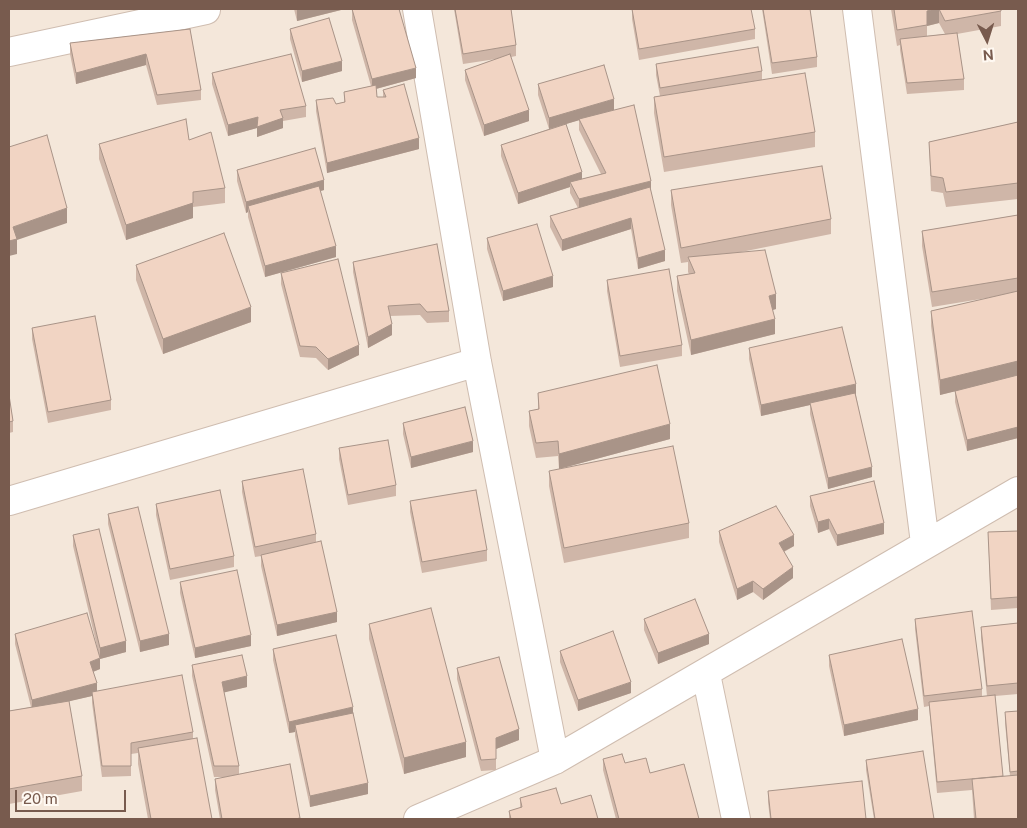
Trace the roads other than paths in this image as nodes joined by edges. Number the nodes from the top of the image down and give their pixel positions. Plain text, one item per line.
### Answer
1 (416, 9) edge
2 (857, 9) edge
3 (206, 10) edge
4 (9, 52) edge
5 (477, 362) junction
6 (1018, 491) edge
7 (9, 501) edge
8 (925, 543) junction
9 (706, 674) junction
10 (555, 760) junction
11 (418, 819) edge
12 (736, 819) edge

1 - 5 street
2 - 8 street
3 - 4 street
5 - 7 street
5 - 10 street
6 - 8 street
8 - 9 street
9 - 10 street
9 - 12 street
10 - 11 street

